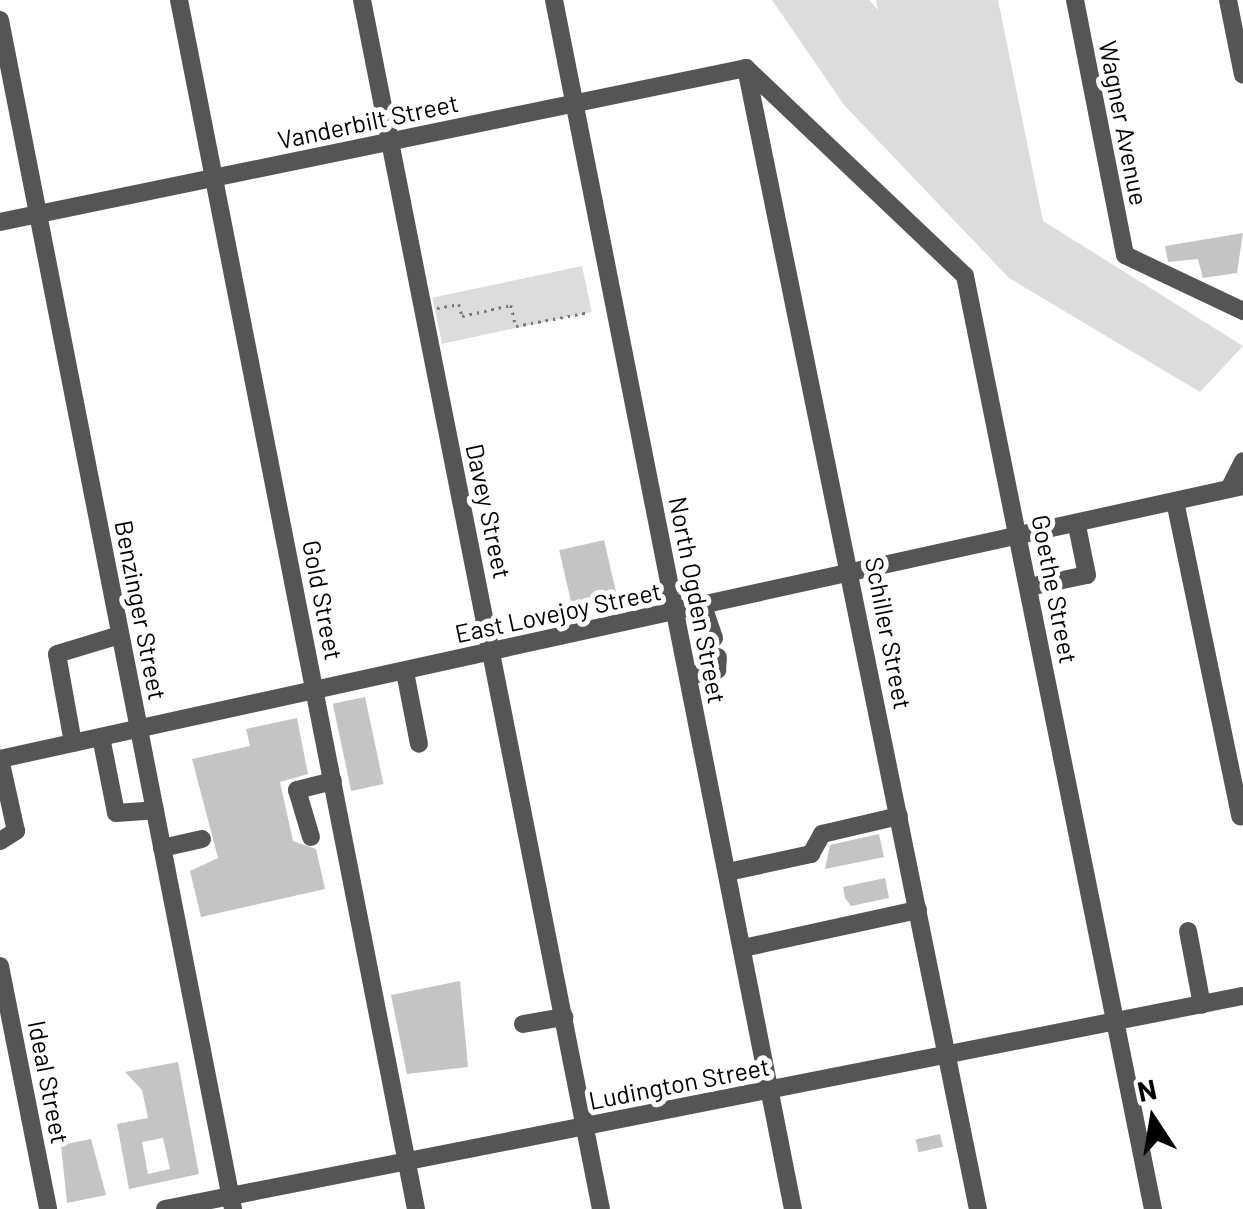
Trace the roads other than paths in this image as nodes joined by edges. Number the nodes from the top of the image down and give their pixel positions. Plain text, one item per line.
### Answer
1 (179, 0) edge
2 (362, 0) edge
3 (554, 0) edge
4 (1074, 0) edge
5 (1228, 0) edge
6 (0, 20) edge
7 (746, 68) junction
8 (1243, 75) edge
9 (574, 104) junction
10 (388, 143) junction
11 (213, 178) junction
12 (38, 214) junction
13 (0, 222) edge
14 (1243, 311) edge
15 (1243, 462) edge
16 (1237, 486) edge
17 (1176, 506) junction
18 (1077, 526) junction
19 (1020, 538) junction
20 (852, 574) junction
21 (1029, 587) junction
22 (676, 612) junction
23 (120, 635) junction
24 (711, 637) junction
25 (683, 648) junction
26 (492, 652) junction
27 (405, 672) junction
28 (688, 676) junction
29 (315, 691) junction
30 (139, 729) junction
31 (101, 738) junction
32 (73, 743) junction
33 (419, 744) dead end
34 (0, 759) edge
35 (333, 781) junction
36 (154, 810) junction
37 (900, 816) junction
38 (1240, 816) dead end
39 (344, 839) junction
40 (5, 840) edge
41 (202, 840) dead end
42 (162, 848) junction
43 (728, 872) junction
44 (918, 910) junction
45 (1188, 931) dead end
46 (743, 948) junction
47 (0, 966) edge
48 (1242, 1002) edge
49 (1202, 1005) junction
50 (564, 1016) junction
51 (1115, 1022) junction
52 (523, 1024) dead end
53 (947, 1055) junction
54 (770, 1091) junction
55 (585, 1126) junction
56 (407, 1161) junction
57 (231, 1202) edge
58 (48, 1209) edge
59 (164, 1209) edge
60 (416, 1209) edge
61 (601, 1209) edge
62 (794, 1209) edge
63 (978, 1209) edge
64 (1153, 1209) edge

1 - 11 street, Gold Street
2 - 10 street, Davey Street
3 - 9 street, North Ogden Street
4 - 14 street, Wagner Avenue
5 - 8 street
6 - 12 street, Benzinger Street
7 - 9 street, Vanderbilt Street
7 - 19 street, Goethe Street
7 - 20 street, Schiller Street
9 - 10 street, Vanderbilt Street
9 - 22 street, North Ogden Street
10 - 11 street, Vanderbilt Street
10 - 26 street, Davey Street
11 - 12 street, Vanderbilt Street
11 - 29 street, Gold Street
12 - 13 street, Vanderbilt Street
12 - 23 street, Benzinger Street
15 - 16 street
16 - 17 street, East Lovejoy Street
17 - 18 street, East Lovejoy Street
17 - 38 street
18 - 19 street, East Lovejoy Street
18 - 21 street
19 - 20 street, East Lovejoy Street
19 - 21 street, Goethe Street
20 - 24 street, East Lovejoy Street
20 - 37 street, Schiller Street
21 - 51 street, Goethe Street
22 - 24 street, East Lovejoy Street
22 - 25 street, North Ogden Street
22 - 26 street, East Lovejoy Street
23 - 30 street, Benzinger Street
23 - 32 street
24 - 25 street
24 - 28 street
25 - 28 street, North Ogden Street
26 - 27 street, East Lovejoy Street
26 - 50 street, Davey Street
27 - 29 street, East Lovejoy Street
27 - 33 street
28 - 43 street, North Ogden Street
29 - 30 street, East Lovejoy Street
29 - 35 street, Gold Street
30 - 31 street, East Lovejoy Street
30 - 36 street, Benzinger Street
31 - 32 street, East Lovejoy Street
31 - 36 street
32 - 34 street, East Lovejoy Street
34 - 40 street
35 - 39 street, Gold Street
35 - 39 street
36 - 42 street, Benzinger Street
37 - 43 street
37 - 44 street, Schiller Street
39 - 56 street, Gold Street
41 - 42 street
42 - 57 street, Benzinger Street
43 - 46 street, North Ogden Street
44 - 46 street
44 - 53 street, Schiller Street
45 - 49 street
46 - 54 street, North Ogden Street
47 - 58 street, Ideal Street
48 - 49 street, Ludington Street
49 - 51 street, Ludington Street
50 - 52 street
50 - 55 street, Davey Street
51 - 53 street, Ludington Street
51 - 64 street, Goethe Street
53 - 54 street, Ludington Street
53 - 63 street, Schiller Street
54 - 55 street, Ludington Street
54 - 62 street, North Ogden Street
55 - 56 street, Ludington Street
55 - 61 street, Davey Street
56 - 57 street, Ludington Street
56 - 60 street, Gold Street
57 - 59 street, Ludington Street

